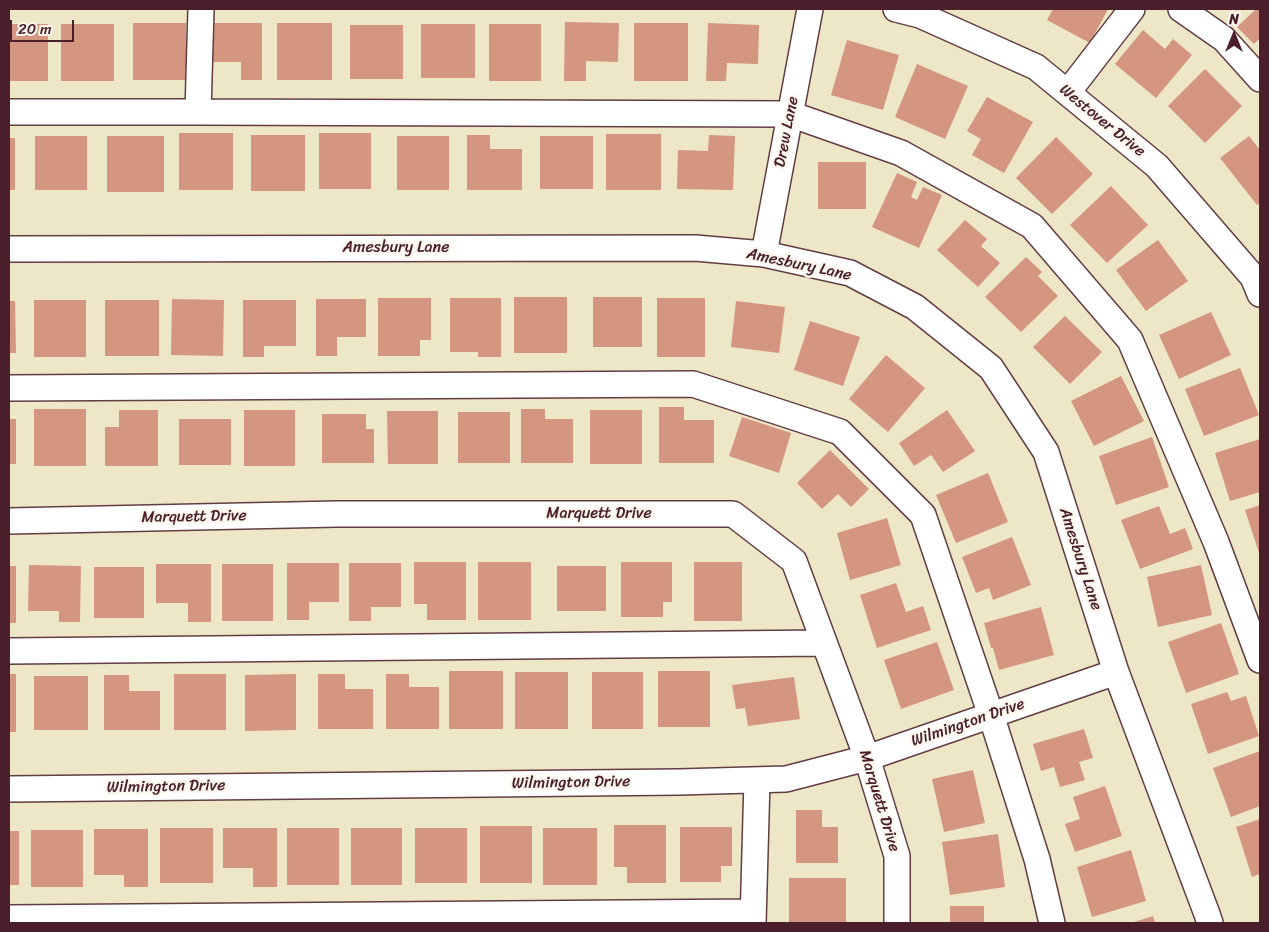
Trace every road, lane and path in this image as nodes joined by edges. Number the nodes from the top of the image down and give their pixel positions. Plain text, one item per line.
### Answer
1 (201, 9) edge
2 (810, 9) edge
3 (896, 9) edge
4 (1132, 9) edge
5 (1181, 9) edge
6 (1260, 80) edge
7 (1068, 92) junction
8 (9, 112) edge
9 (198, 112) junction
10 (790, 114) junction
11 (9, 249) edge
12 (764, 254) junction
13 (1260, 294) edge
14 (9, 388) edge
15 (9, 521) edge
16 (824, 643) junction
17 (9, 651) edge
18 (1260, 660) edge
19 (1116, 672) junction
20 (991, 715) junction
21 (867, 758) junction
22 (757, 780) junction
23 (9, 789) edge
24 (9, 918) edge
25 (753, 918) edge
26 (897, 923) edge
27 (1052, 923) edge
28 (1210, 923) edge

1 - 9 street
2 - 10 street, Drew Lane
3 - 7 street, Westover Drive
4 - 7 street
5 - 6 street
7 - 13 street, Westover Drive
8 - 9 street
9 - 10 street
10 - 12 street, Drew Lane
10 - 18 street
11 - 12 street, Amesbury Lane
12 - 19 street, Amesbury Lane
14 - 20 street
15 - 16 street, Marquett Drive
16 - 17 street
16 - 21 street, Marquett Drive
19 - 20 street, Wilmington Drive
19 - 28 street, Amesbury Lane
20 - 21 street, Wilmington Drive
20 - 27 street
21 - 22 street, Wilmington Drive
21 - 26 street, Marquett Drive
22 - 23 street, Wilmington Drive
22 - 25 street
24 - 25 street

